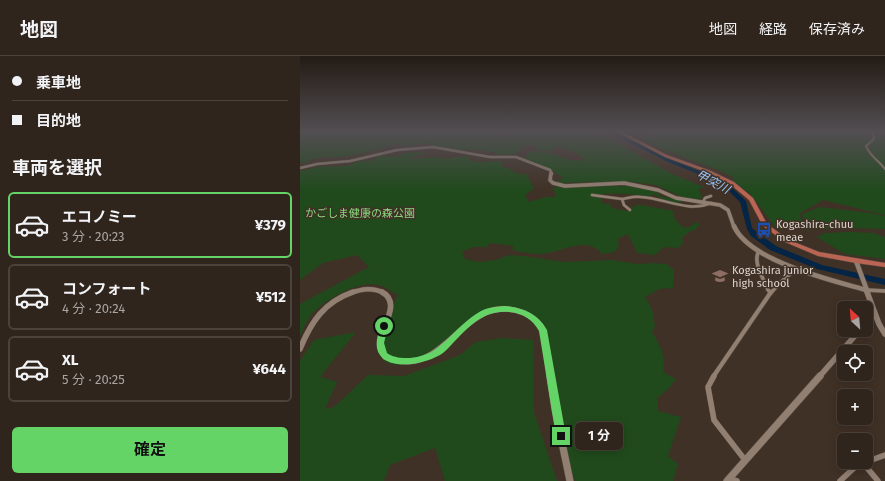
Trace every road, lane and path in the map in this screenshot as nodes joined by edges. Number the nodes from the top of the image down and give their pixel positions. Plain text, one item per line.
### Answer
1 (393, 151) edge
2 (453, 151) edge
3 (656, 151) edge
4 (868, 151) edge
5 (300, 168) edge
6 (885, 169) edge
7 (592, 195) dead end
8 (711, 196) dead end
9 (622, 199) junction
10 (703, 202) junction
11 (711, 203) junction
12 (630, 210) dead end
13 (758, 251) junction
14 (856, 261) junction
15 (885, 265) edge
16 (795, 269) junction
17 (866, 289) junction
18 (885, 291) edge
19 (771, 293) junction
20 (876, 316) junction
21 (873, 317) edge
22 (885, 334) edge
23 (854, 337) edge
24 (300, 348) edge
25 (885, 455) edge
26 (873, 459) edge
27 (745, 460) junction
28 (853, 469) edge
29 (870, 469) edge
30 (731, 480) edge
31 (570, 481) edge
32 (840, 481) edge
33 (878, 481) edge

1 - 5 street
2 - 10 street
3 - 14 highway
4 - 6 street
7 - 9 street
8 - 10 street
9 - 11 street
9 - 12 street
10 - 11 street
11 - 13 street
13 - 16 street
13 - 19 street
14 - 15 highway
14 - 17 street
16 - 17 street
16 - 19 street
17 - 18 street
17 - 20 street
19 - 27 street
20 - 21 street
20 - 22 street
23 - 27 street
24 - 31 street
25 - 26 street
27 - 30 street
28 - 32 street
29 - 33 street

